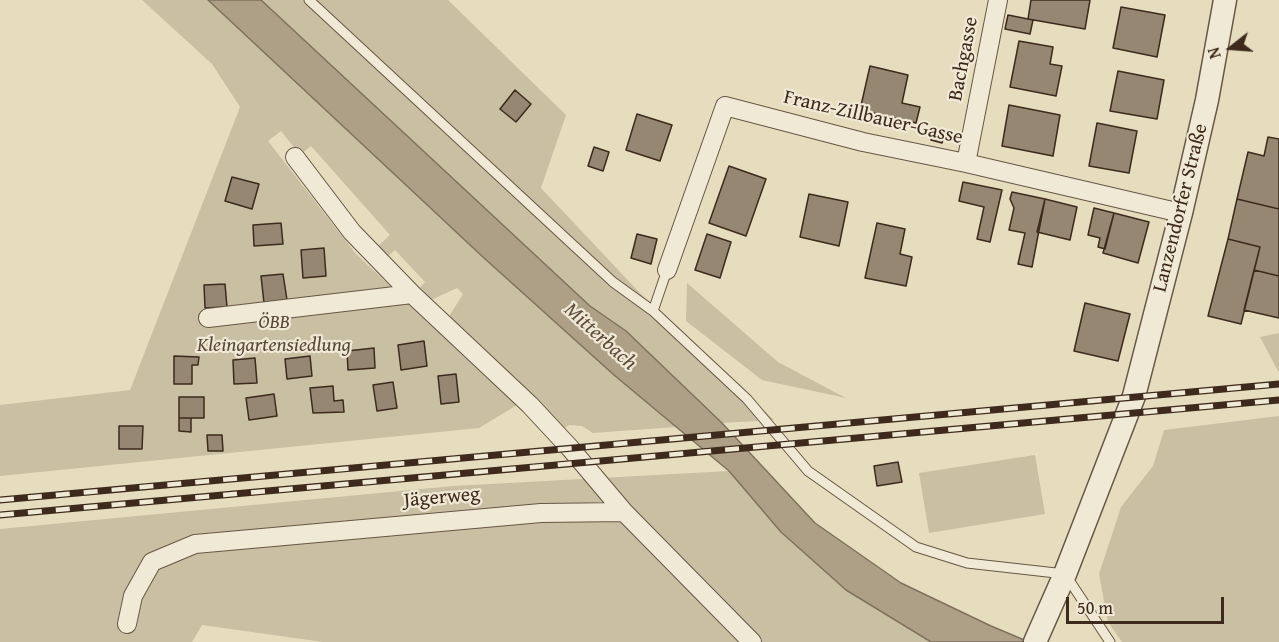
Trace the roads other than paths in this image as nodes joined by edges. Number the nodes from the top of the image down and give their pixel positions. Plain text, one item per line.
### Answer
1 (309, 0) edge
2 (998, 0) edge
3 (1225, 0) edge
4 (295, 157) dead end
5 (966, 163) junction
6 (1181, 213) junction
7 (667, 270) joint
8 (412, 294) junction
9 (653, 311) junction
10 (208, 318) dead end
11 (624, 512) junction
12 (1061, 584) junction
13 (127, 624) dead end
14 (752, 642) edge
15 (1035, 642) edge
16 (1110, 642) edge

1 - 9 lane
2 - 5 street, Bachgasse
3 - 6 street, Lanzendorfer Straße
4 - 8 street
5 - 6 street, Franz-Zillbauer-Gasse
5 - 7 street, Franz-Zillbauer-Gasse
6 - 12 street, Lanzendorfer Straße
7 - 9 lane
8 - 10 street
8 - 11 street
9 - 12 lane
11 - 13 street, Jägerweg
11 - 14 street
12 - 15 street, Lanzendorfer Straße
12 - 16 lane

